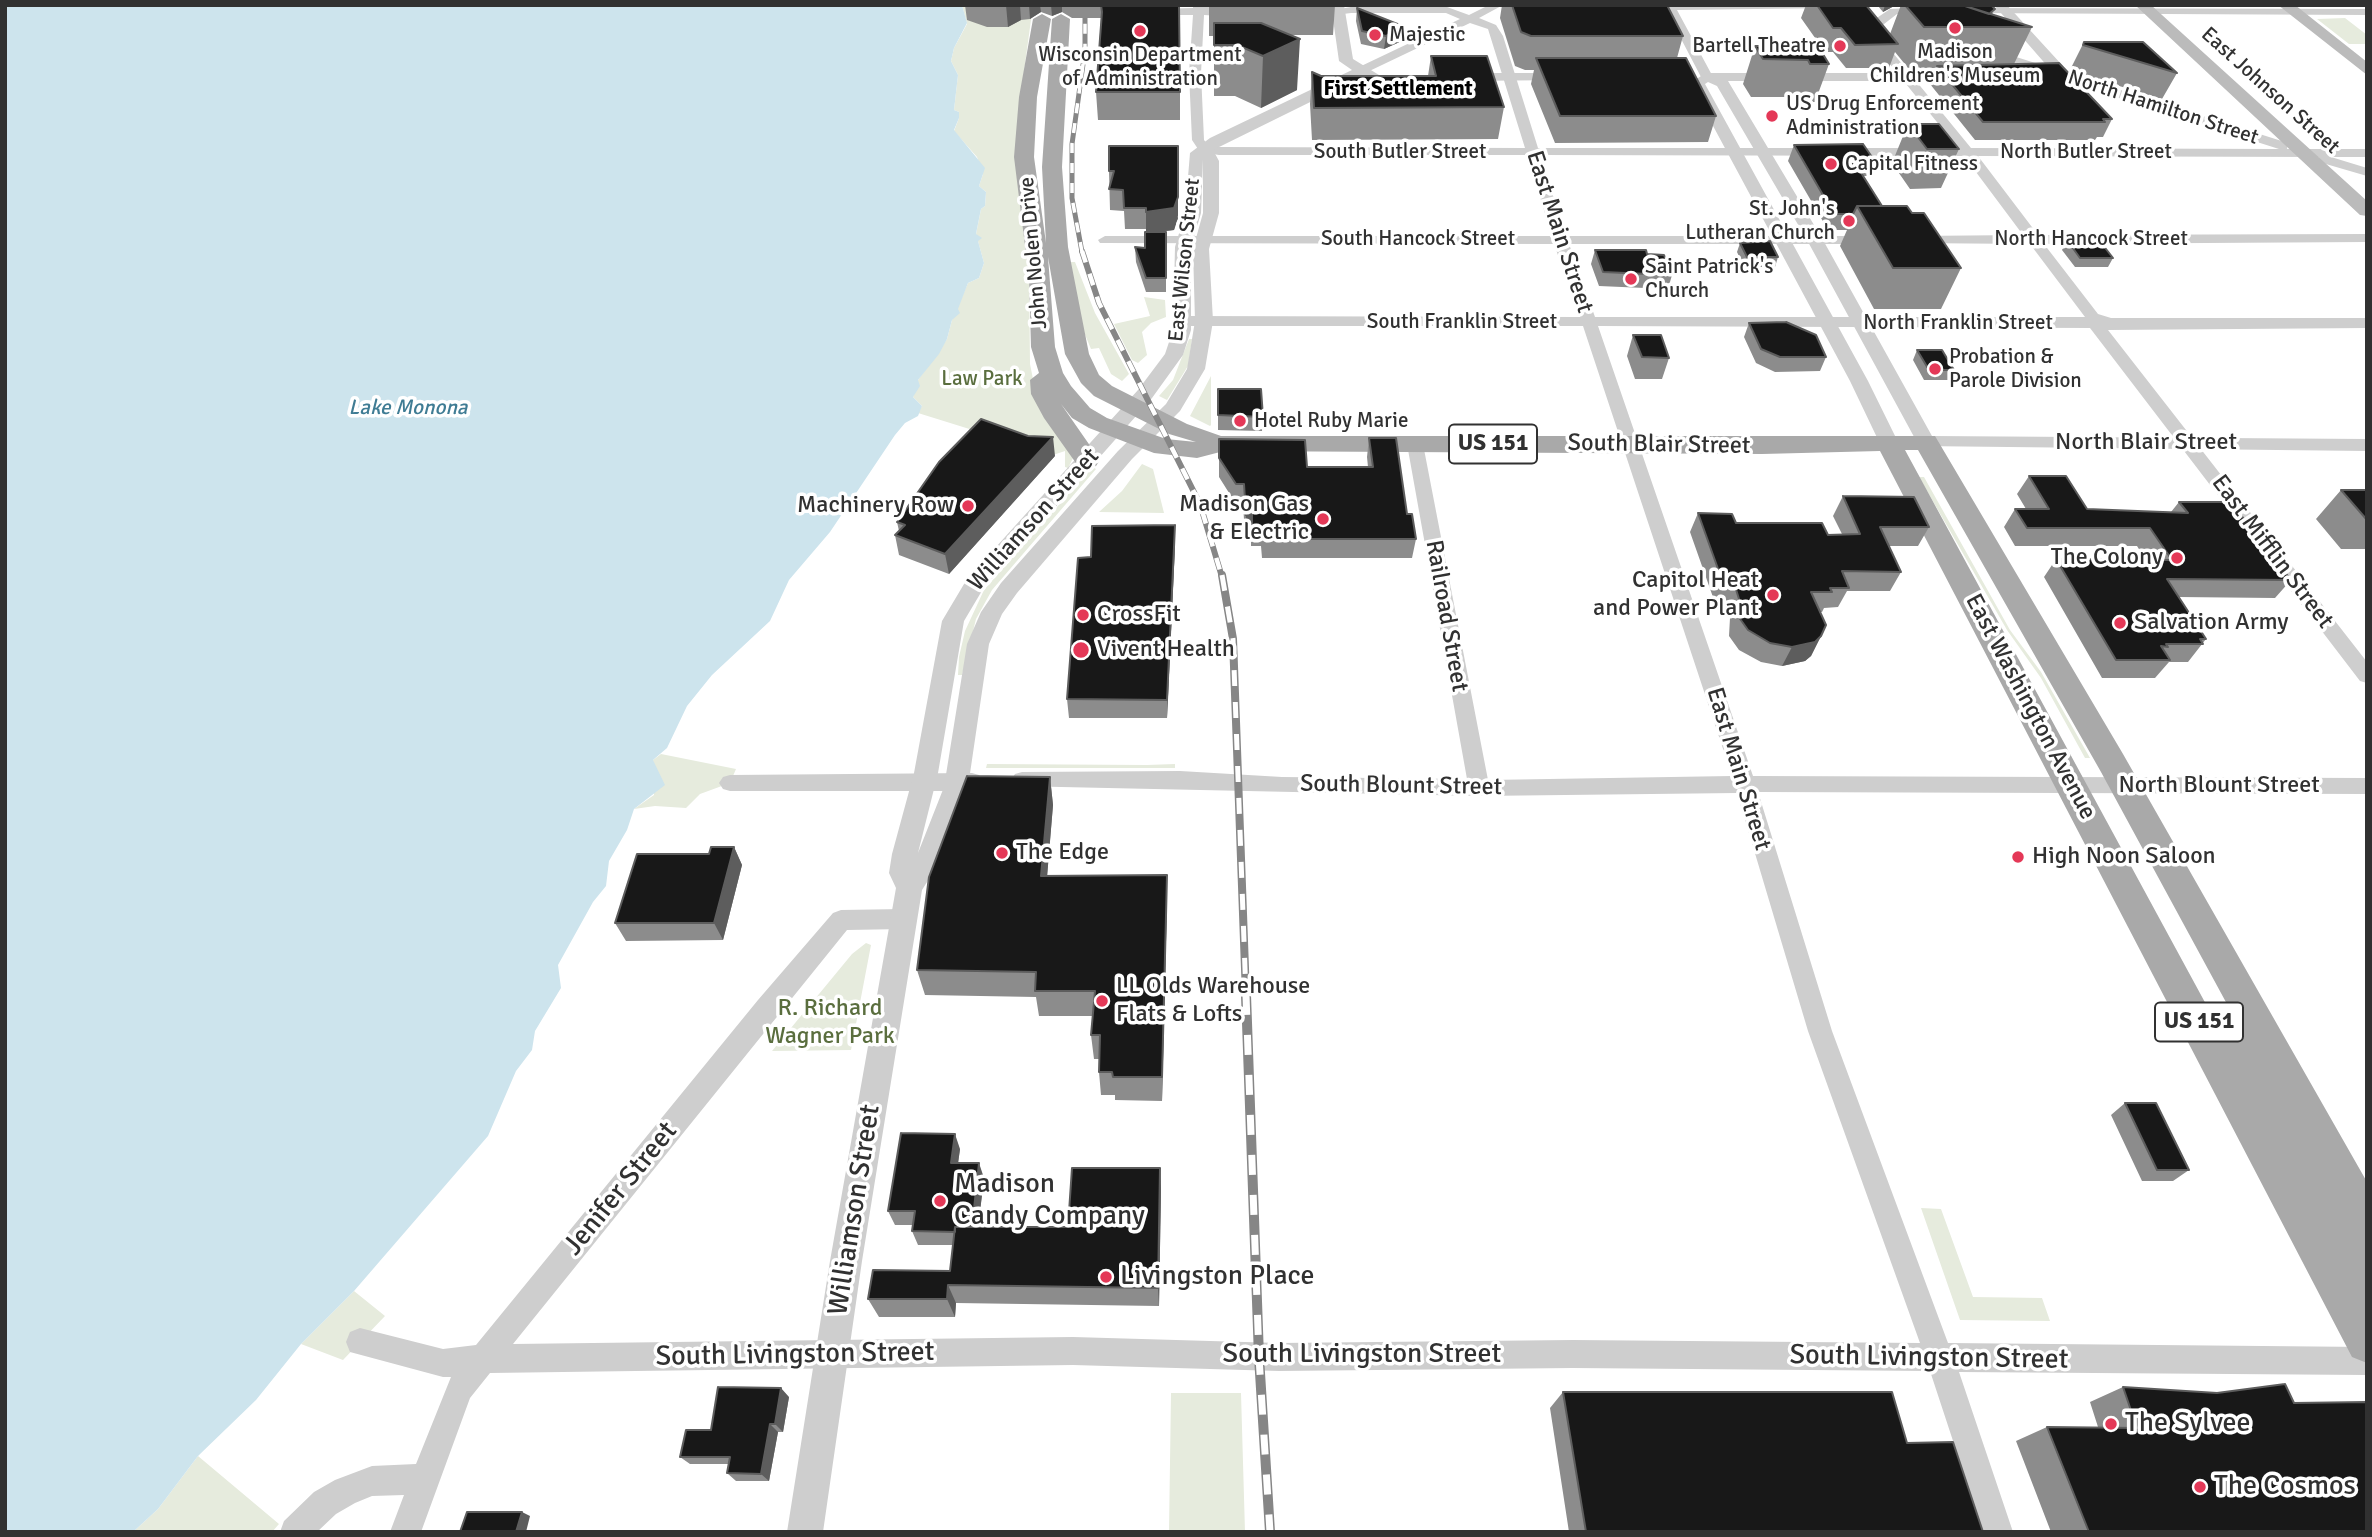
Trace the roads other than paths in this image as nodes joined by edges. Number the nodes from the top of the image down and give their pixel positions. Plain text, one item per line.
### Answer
1 (1833, 5) edge
2 (1504, 6) edge
3 (1624, 7) edge
4 (1670, 7) junction
5 (1199, 8) edge
6 (1337, 8) edge
7 (2003, 9) edge
8 (2146, 9) edge
9 (2290, 9) edge
10 (1939, 10) edge
11 (1953, 10) edge
12 (1137, 12) edge
13 (1250, 12) dead end
14 (1303, 12) dead end
15 (2367, 12) edge
16 (1869, 15) edge
17 (1470, 19) junction
18 (1882, 19) junction
19 (1907, 26) edge
20 (1984, 51) edge
21 (2367, 70) edge
22 (1361, 71) junction
23 (2054, 73) junction
24 (1679, 76) edge
25 (1390, 77) edge
26 (1441, 77) edge
27 (1510, 77) junction
28 (1583, 77) edge
29 (1707, 77) junction
30 (1906, 77) junction
31 (1981, 77) edge
32 (2019, 77) edge
33 (1205, 149) junction
34 (1532, 151) junction
35 (1733, 152) junction
36 (1763, 152) junction
37 (1967, 152) junction
38 (2305, 153) junction
39 (2367, 153) edge
40 (2367, 172) edge
41 (2367, 211) edge
42 (2367, 238) edge
43 (1185, 239) junction
44 (1204, 239) junction
45 (1105, 240) dead end
46 (1560, 240) junction
47 (1779, 240) junction
48 (1815, 240) junction
49 (2034, 240) junction
50 (1182, 321) junction
51 (1204, 321) junction
52 (1588, 322) junction
53 (1826, 322) junction
54 (1860, 323) junction
55 (2099, 323) junction
56 (2367, 323) edge
57 (1048, 365) junction
58 (1134, 405) junction
59 (1158, 419) junction
60 (1114, 429) junction
61 (1140, 439) junction
62 (1926, 442) junction
63 (1224, 443) junction
64 (1889, 443) junction
65 (2189, 443) junction
66 (1415, 444) junction
67 (1631, 444) junction
68 (2367, 445) edge
69 (1762, 446) junction
70 (1087, 460) junction
71 (1912, 484) junction
72 (2364, 670) edge
73 (730, 783) dead end
74 (957, 783) junction
75 (923, 784) junction
76 (1745, 785) junction
77 (2072, 785) junction
78 (2126, 786) junction
79 (2367, 786) edge
80 (1479, 788) junction
81 (909, 888) junction
82 (904, 919) junction
83 (2157, 945) junction
84 (2367, 1221) edge
85 (2367, 1275) edge
86 (360, 1342) dead end
87 (2367, 1342) edge
88 (832, 1355) junction
89 (483, 1359) junction
90 (1940, 1359) junction
91 (2367, 1361) edge
92 (423, 1479) junction
93 (295, 1532) edge
94 (405, 1532) edge
95 (805, 1532) edge
96 (1998, 1532) edge

1 - 4 street
2 - 17 street
3 - 4 street
4 - 29 street, East Washington Avenue
5 - 12 street
5 - 13 street
5 - 33 street, East Wilson Street
6 - 14 street, East Main Street
6 - 17 street, East Main Street
6 - 22 street
7 - 8 street
7 - 11 street
7 - 23 street
8 - 9 street
8 - 38 main road, East Johnson Street
9 - 15 street
9 - 21 main road
10 - 18 street
16 - 18 street
17 - 22 street
17 - 27 street, East Main Street
18 - 19 street
18 - 30 street, East Mifflin Street
20 - 23 street, North Hamilton Street
22 - 25 street
22 - 33 street
23 - 32 street
23 - 38 street, North Hamilton Street
24 - 29 street
26 - 27 street
27 - 28 street
27 - 34 street, East Main Street
29 - 30 street
29 - 35 street, East Washington Avenue
29 - 36 street, East Washington Avenue
30 - 31 street
30 - 37 street, East Mifflin Street
33 - 34 street, South Butler Street
33 - 43 street, East Wilson Street
33 - 44 street, East Wilson Street
34 - 35 street, South Butler Street
34 - 46 street, East Main Street
35 - 36 street, South Butler Street
35 - 47 street, East Washington Avenue
36 - 37 street, North Butler Street
36 - 48 street, East Washington Avenue
37 - 38 street, North Butler Street
37 - 49 street, East Mifflin Street
38 - 39 street, North Butler Street
38 - 40 street, North Hamilton Street
38 - 41 main road, East Johnson Street
42 - 49 street, North Hancock Street
43 - 44 street, South Hancock Street
43 - 45 street, South Hancock Street
43 - 50 street, East Wilson Street
44 - 46 street, South Hancock Street
44 - 51 street, East Wilson Street
46 - 47 street, South Hancock Street
46 - 52 street, East Main Street
47 - 48 street, South Hancock Street
47 - 53 street, East Washington Avenue
48 - 49 street, North Hancock Street
48 - 54 street, East Washington Avenue
49 - 55 street, East Mifflin Street
50 - 51 street, South Franklin Street
50 - 58 street, East Wilson Street
51 - 52 street, South Franklin Street
51 - 59 street, East Wilson Street
52 - 53 street, South Franklin Street
52 - 67 street, East Main Street
53 - 54 street, North Franklin Street
53 - 64 street, East Washington Avenue
54 - 55 street, North Franklin Street
54 - 62 street, East Washington Avenue
55 - 56 street, North Franklin Street
55 - 65 street, East Mifflin Street
57 - 58 main road, John Nolen Drive / US 151
57 - 60 main road, John Nolen Drive / US 151
57 - 70 main road
58 - 59 main road, John Nolen Drive / US 151
58 - 60 street, Williamson Street
59 - 61 street, Williamson Street
59 - 63 main road, South Blair Street / US 151
60 - 61 main road, John Nolen Drive / US 151
60 - 70 street, Williamson Street
61 - 63 main road, South Blair Street / US 151
61 - 74 street, Williamson Street
62 - 64 main road, South Blair Street / US 151
62 - 65 street, North Blair Street
62 - 78 main road, East Washington Avenue / US 151
63 - 66 main road, South Blair Street / US 151
64 - 69 main road, South Blair Street / US 151
64 - 71 main road, East Washington Avenue
65 - 68 street, North Blair Street
65 - 72 street, East Mifflin Street
66 - 67 main road, South Blair Street / US 151
66 - 80 street, Railroad Street
67 - 69 main road, South Blair Street / US 151
67 - 76 street, East Main Street
69 - 71 main road, US 151
70 - 75 street, Williamson Street
71 - 77 main road, East Washington Avenue / US 151
73 - 75 street, South Blount Street
74 - 75 street, South Blount Street
74 - 80 street, South Blount Street
74 - 81 street, Williamson Street
75 - 81 street, Williamson Street
76 - 77 street, South Blount Street
76 - 80 street, South Blount Street
76 - 90 street, East Main Street
77 - 78 street, North Blount Street
77 - 83 main road, East Washington Avenue / US 151
78 - 79 street, North Blount Street
78 - 84 main road, East Washington Avenue / US 151
81 - 82 street, Williamson Street
82 - 88 street, Williamson Street
82 - 89 street, Jenifer Street
83 - 85 main road
83 - 87 main road, East Washington Avenue / US 151
86 - 89 street, South Livingston Street
88 - 89 street, South Livingston Street
88 - 90 street, South Livingston Street
88 - 95 street, Williamson Street
89 - 92 street, Jenifer Street
90 - 91 street, South Livingston Street
90 - 96 street, East Main Street
92 - 93 street
92 - 94 street, Jenifer Street

